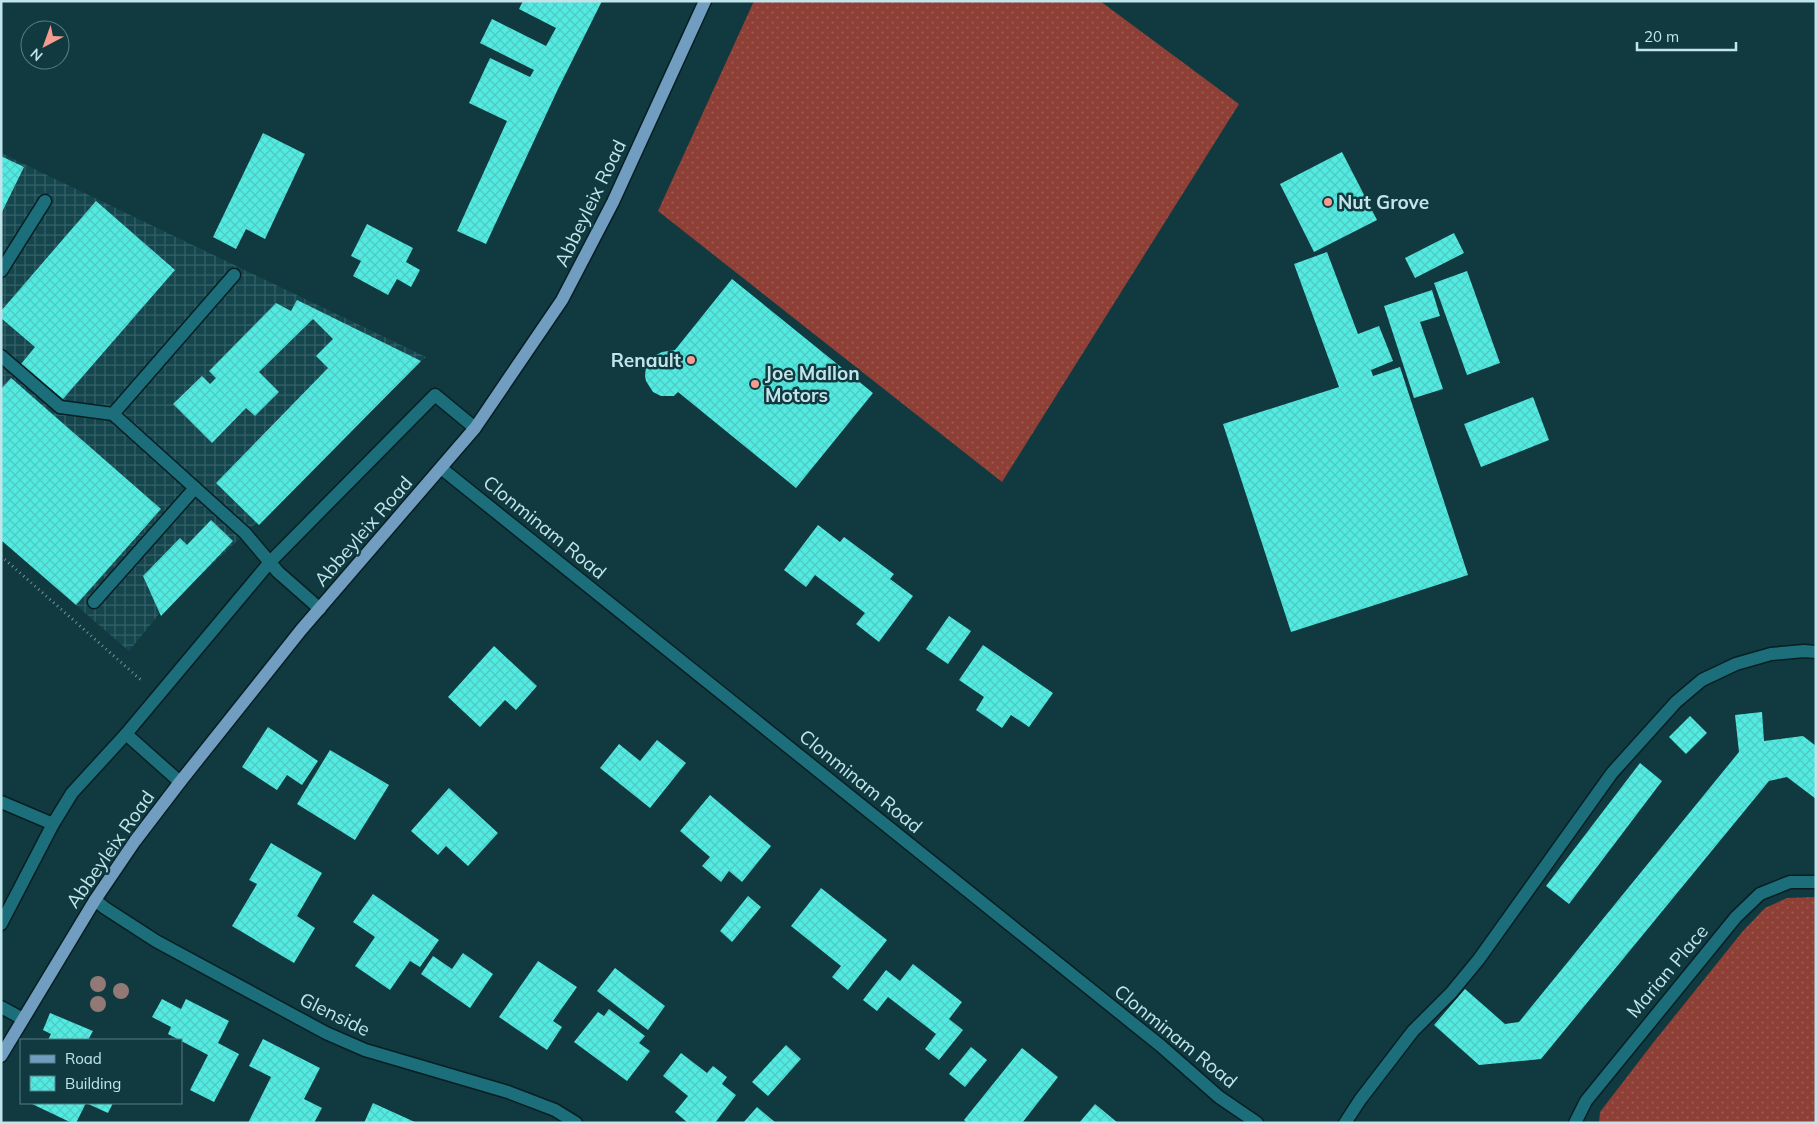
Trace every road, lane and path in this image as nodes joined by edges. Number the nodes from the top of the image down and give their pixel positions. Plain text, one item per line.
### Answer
1 (705, 1) edge
2 (45, 201) dead end
3 (5, 256) edge
4 (1, 271) edge
5 (234, 275) dead end
6 (1, 356) edge
7 (113, 414) junction
8 (475, 428) junction
9 (441, 468) junction
10 (196, 488) junction
11 (1, 556) edge
12 (270, 562) junction
13 (94, 602) dead end
14 (320, 609) junction
15 (1816, 652) edge
16 (158, 696) junction
17 (126, 734) junction
18 (180, 782) junction
19 (1, 802) edge
20 (53, 824) junction
21 (1816, 882) edge
22 (95, 900) junction
23 (1, 924) edge
24 (1, 1007) edge
25 (23, 1019) junction
26 (1, 1056) edge
27 (576, 1123) edge
28 (1257, 1123) edge
29 (1345, 1123) edge
30 (1575, 1123) edge

1 - 8 main road, Abbeyleix Road
2 - 3 street
3 - 4 street
5 - 7 street
6 - 7 street
7 - 10 street
8 - 9 main road, Abbeyleix Road
8 - 12 street
9 - 14 main road, Abbeyleix Road
9 - 28 street, Clonminam Road
10 - 12 street
10 - 13 street
11 - 16 path
12 - 14 street
12 - 16 street
14 - 18 main road, Abbeyleix Road
15 - 29 street
16 - 17 street
17 - 18 street
17 - 20 street
18 - 22 main road, Abbeyleix Road
19 - 20 street
20 - 23 street
21 - 30 street, Marian Place
22 - 25 main road, Abbeyleix Road
22 - 27 street, Glenside
24 - 25 street
25 - 26 main road, Abbeyleix Road

